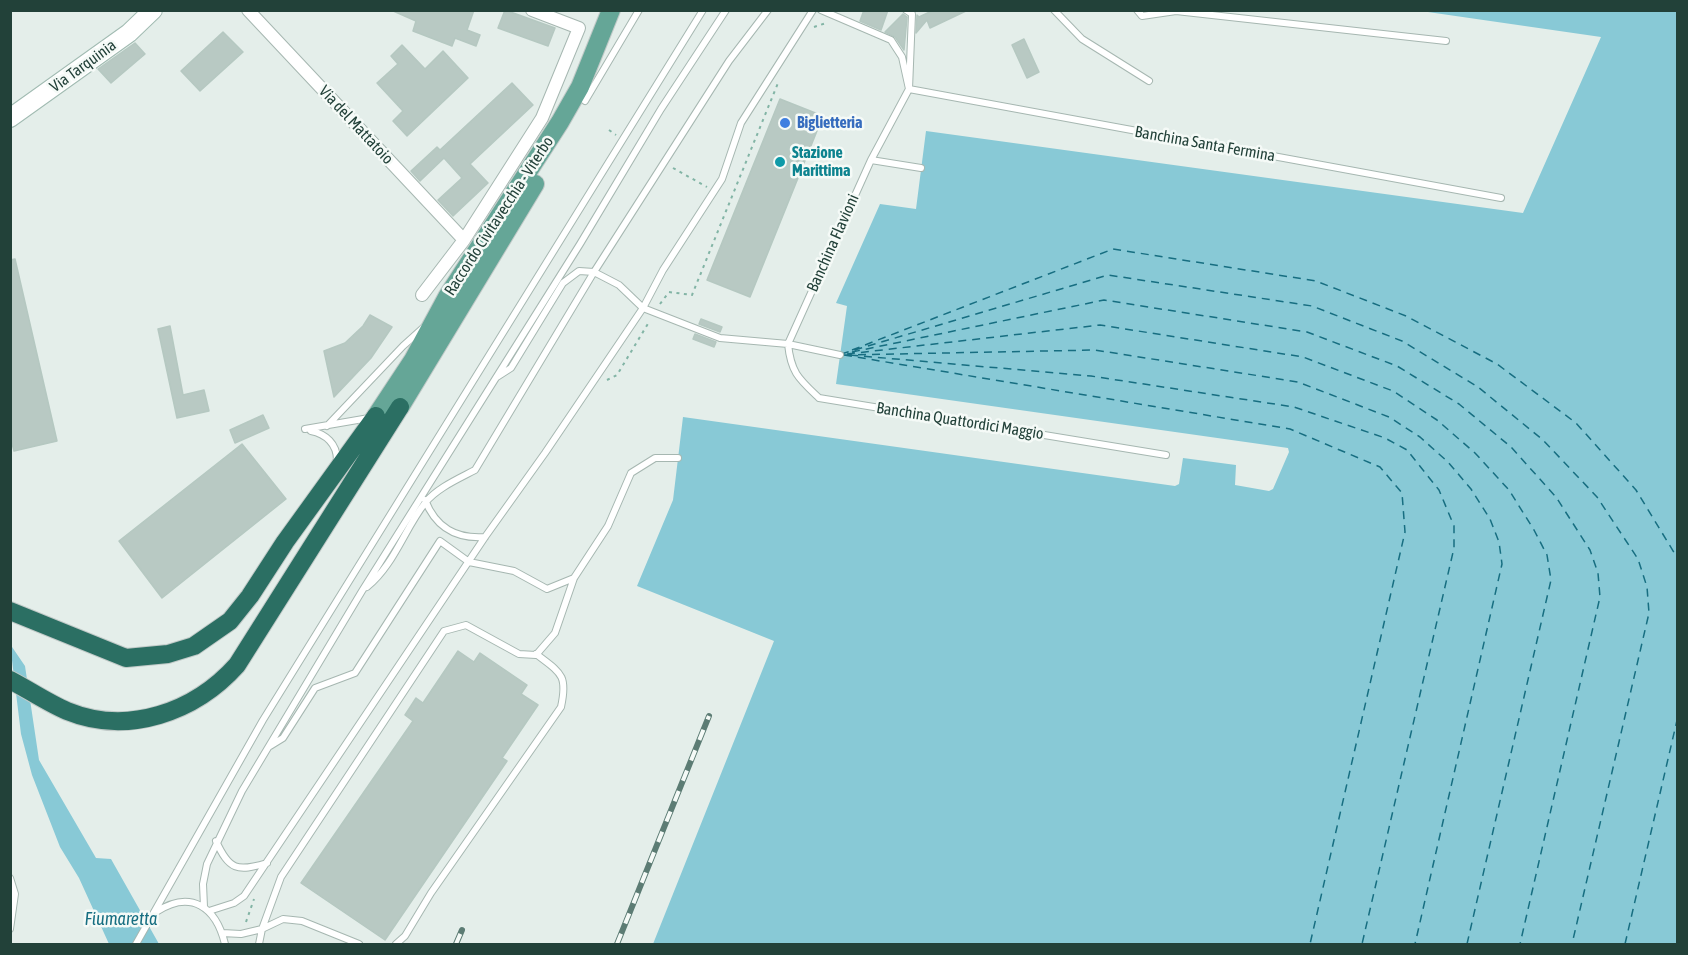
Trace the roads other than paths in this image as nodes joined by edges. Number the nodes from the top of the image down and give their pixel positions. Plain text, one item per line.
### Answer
1 (153, 10) edge
2 (248, 10) edge
3 (532, 10) edge
4 (611, 10) edge
5 (620, 10) edge
6 (639, 10) edge
7 (703, 10) edge
8 (726, 10) edge
9 (768, 10) edge
10 (813, 10) edge
11 (821, 10) edge
12 (906, 10) edge
13 (1054, 10) edge
14 (1137, 10) edge
15 (1176, 11) edge
16 (1446, 41) dead end
17 (1149, 81) dead end
18 (909, 89) junction
19 (585, 101) junction
20 (10, 118) edge
21 (871, 160) junction
22 (921, 168) dead end
23 (1501, 198) dead end
24 (464, 240) junction
25 (594, 272) junction
26 (422, 295) dead end
27 (643, 308) junction
28 (435, 318) junction
29 (788, 344) junction
30 (840, 355) dead end
31 (496, 378) junction
32 (400, 407) junction
33 (376, 416) junction
34 (327, 426) junction
35 (1166, 455) dead end
36 (678, 458) dead end
37 (337, 473) junction
38 (424, 492) junction
39 (426, 502) junction
40 (485, 537) junction
41 (469, 562) junction
42 (574, 578) junction
43 (362, 591) junction
44 (10, 611) edge
45 (536, 654) junction
46 (10, 680) edge
47 (269, 746) junction
48 (216, 841) junction
49 (267, 863) junction
50 (10, 878) edge
51 (207, 909) junction
52 (155, 912) junction
53 (10, 929) edge
54 (262, 929) junction
55 (222, 933) junction
56 (136, 945) edge
57 (225, 945) edge
58 (259, 945) edge
59 (359, 945) edge
60 (396, 945) edge

1 - 20 main road, Via Tarquinia
2 - 24 street, Via del Mattatoio
3 - 24 street
4 - 28 main road, Raccordo Civitavecchia - Viterbo
5 - 19 main road, Raccordo Civitavecchia - Viterbo
6 - 19 lane
7 - 52 lane
8 - 31 lane
9 - 25 lane
10 - 27 lane
11 - 18 lane
12 - 18 lane, Banchina Flavioni
13 - 17 lane
14 - 15 lane
15 - 16 lane
18 - 21 lane, Banchina Flavioni
18 - 23 lane, Banchina Santa Fermina
19 - 32 main road, Raccordo Civitavecchia - Viterbo
21 - 22 lane
21 - 29 lane, Banchina Flavioni
24 - 26 street
25 - 27 lane
25 - 31 lane
25 - 39 lane
27 - 29 lane
27 - 40 lane
28 - 33 main road, Raccordo Civitavecchia - Viterbo
28 - 34 lane
29 - 30 lane
29 - 35 lane, Banchina Quattordici Maggio
31 - 38 lane
32 - 33 lane
32 - 46 highway
33 - 34 lane
33 - 37 highway
34 - 37 lane
36 - 42 lane
37 - 44 highway
38 - 39 lane
38 - 43 lane
39 - 40 lane
39 - 43 lane
40 - 41 lane
41 - 42 lane
41 - 47 lane
41 - 49 lane
42 - 45 lane
43 - 47 lane
45 - 54 lane
45 - 60 lane
47 - 48 lane
48 - 49 lane
48 - 51 lane
49 - 51 lane
50 - 53 lane
51 - 52 lane
51 - 55 lane
52 - 56 lane
54 - 55 lane
54 - 58 lane
54 - 59 lane
55 - 57 lane

